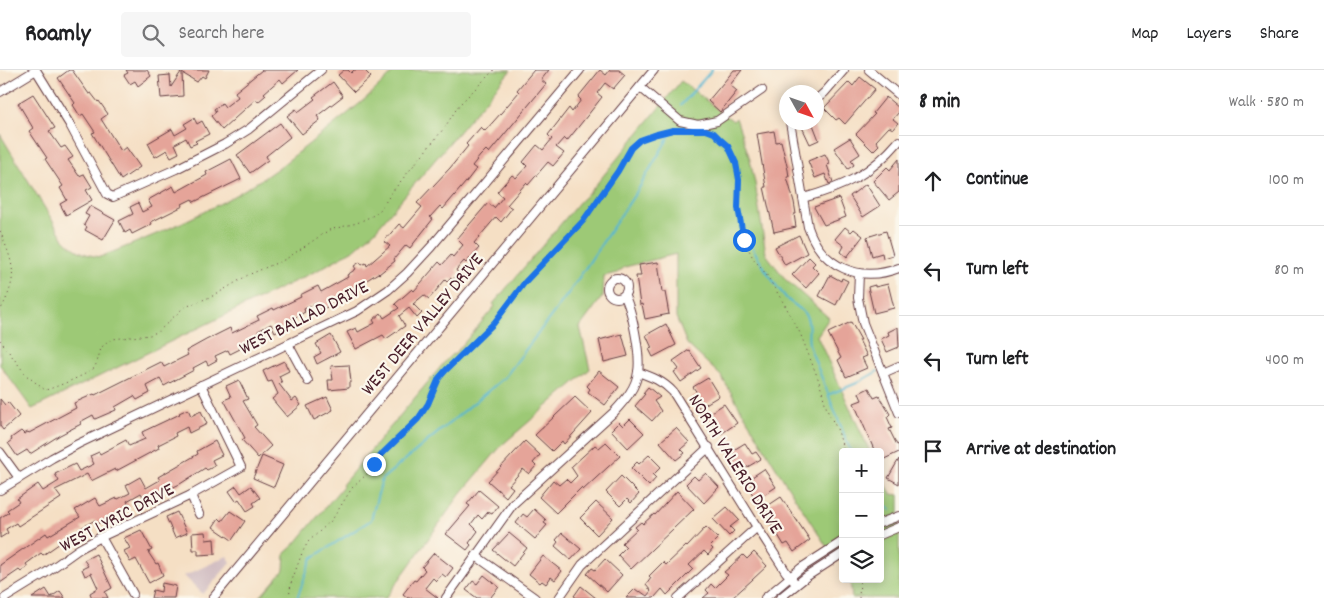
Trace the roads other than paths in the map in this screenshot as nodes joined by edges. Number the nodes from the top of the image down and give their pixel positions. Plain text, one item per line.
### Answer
1 (36, 70) edge
2 (321, 70) edge
3 (580, 70) edge
4 (654, 70) edge
5 (844, 70) edge
6 (869, 70) edge
7 (640, 87) junction
8 (762, 90) dead end
9 (0, 92) edge
10 (824, 93) edge
11 (899, 95) edge
12 (791, 130) edge
13 (899, 140) edge
14 (803, 198) junction
15 (899, 268) edge
16 (859, 273) junction
17 (624, 295) dead end
18 (288, 344) junction
19 (899, 366) edge
20 (638, 372) junction
21 (883, 373) junction
22 (308, 381) dead end
23 (201, 385) junction
24 (899, 413) edge
25 (709, 447) junction
26 (0, 452) edge
27 (19, 478) junction
28 (0, 490) edge
29 (191, 495) junction
30 (199, 514) dead end
31 (899, 516) edge
32 (884, 522) edge
33 (757, 527) junction
34 (899, 527) edge
35 (884, 533) edge
36 (101, 537) junction
37 (839, 543) edge
38 (476, 556) junction
39 (839, 556) edge
40 (790, 576) junction
41 (796, 584) junction
42 (132, 594) dead end
43 (218, 596) edge
44 (5, 598) edge
45 (446, 598) edge
46 (535, 598) edge
47 (559, 598) edge
48 (678, 598) edge
49 (765, 598) edge
50 (780, 598) edge

1 - 2 street
1 - 9 street
3 - 18 street, WEST BALLAD DRIVE
4 - 7 street, WEST DEER VALLEY DRIVE
5 - 10 street
6 - 11 street
7 - 8 street
7 - 43 street, WEST DEER VALLEY DRIVE
12 - 14 street
13 - 14 street
14 - 16 street
15 - 16 street
16 - 21 street
17 - 20 street
18 - 22 street
18 - 23 street, WEST BALLAD DRIVE
19 - 21 street
20 - 25 street, NORTH VALERIO DRIVE
20 - 38 street
21 - 24 street
23 - 27 street, WEST BALLAD DRIVE
23 - 29 street, WEST LYRIC DRIVE
25 - 33 street, NORTH VALERIO DRIVE
25 - 47 street
26 - 27 street
27 - 28 street, WEST BALLAD DRIVE
29 - 30 street, WEST LYRIC DRIVE
29 - 36 street, WEST LYRIC DRIVE
31 - 32 street
33 - 40 street, NORTH VALERIO DRIVE
33 - 48 street
34 - 35 street
36 - 42 street
36 - 44 street, WEST LYRIC DRIVE
37 - 40 street
38 - 45 street
38 - 46 street
39 - 41 street
40 - 41 street, NORTH VALERIO DRIVE
40 - 49 street
41 - 50 street

